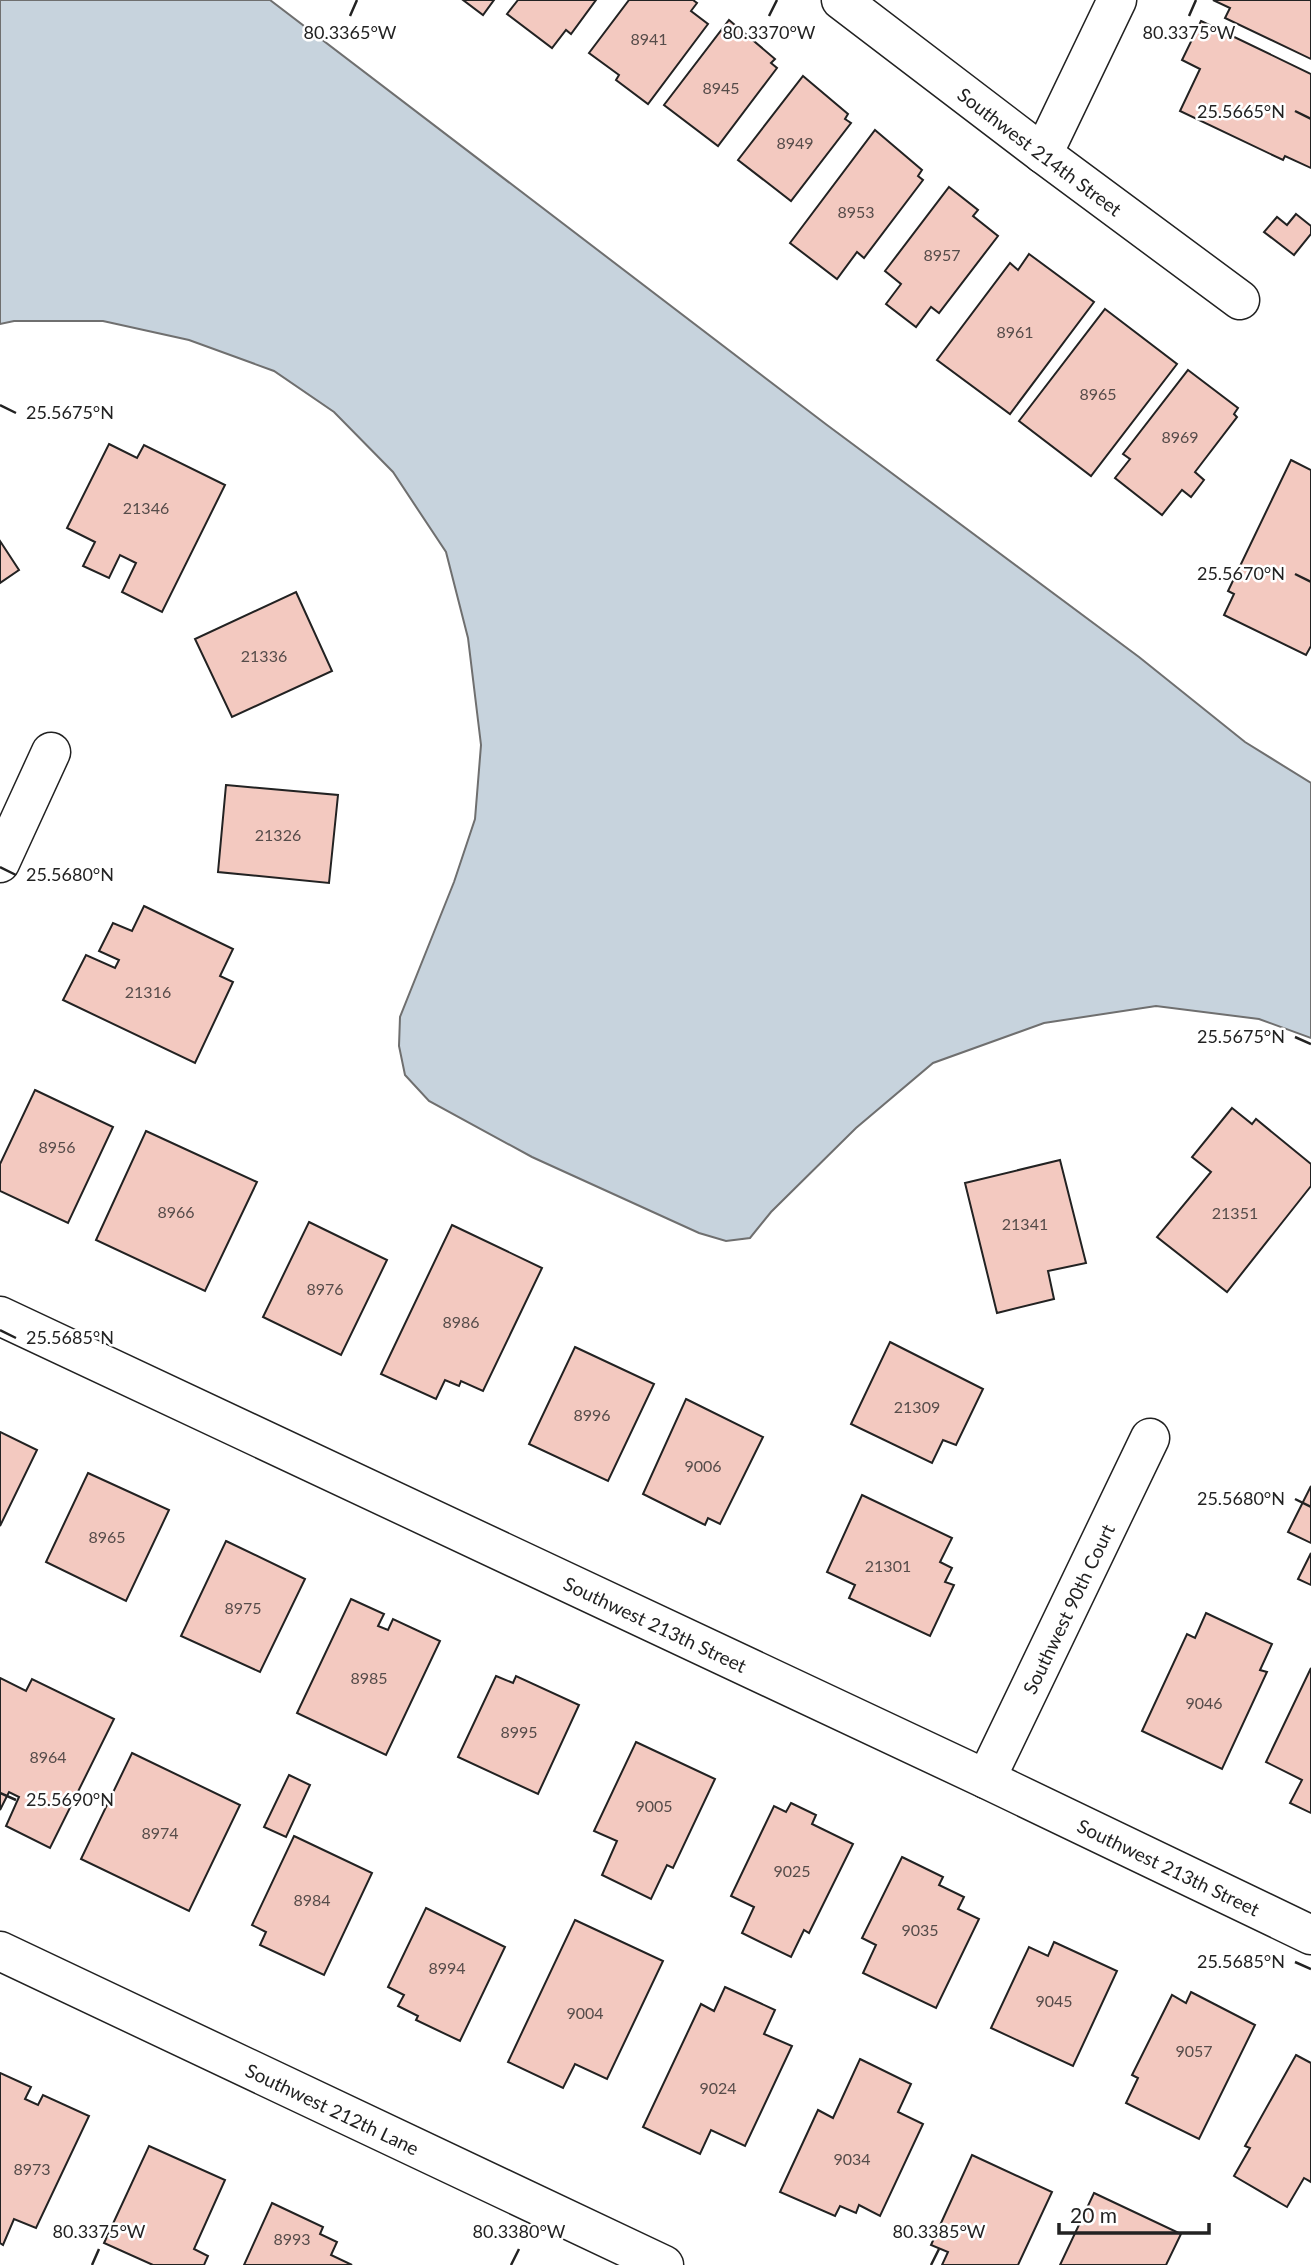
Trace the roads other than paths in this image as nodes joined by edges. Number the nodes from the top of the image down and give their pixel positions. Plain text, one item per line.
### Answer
1 (841, 0) edge
2 (1117, 0) edge
3 (1043, 154) junction
4 (1241, 300) dead end
5 (51, 752) dead end
6 (0, 863) edge
7 (0, 1316) edge
8 (1150, 1438) dead end
9 (986, 1779) junction
10 (1311, 1934) edge
11 (0, 1951) edge
12 (664, 2265) edge

1 - 3 street, Southwest 214th Street
2 - 3 street
3 - 4 street, Southwest 214th Street
5 - 6 street
7 - 9 street, Southwest 213th Street
8 - 9 street, Southwest 90th Court
9 - 10 street, Southwest 213th Street
11 - 12 street, Southwest 212th Lane

